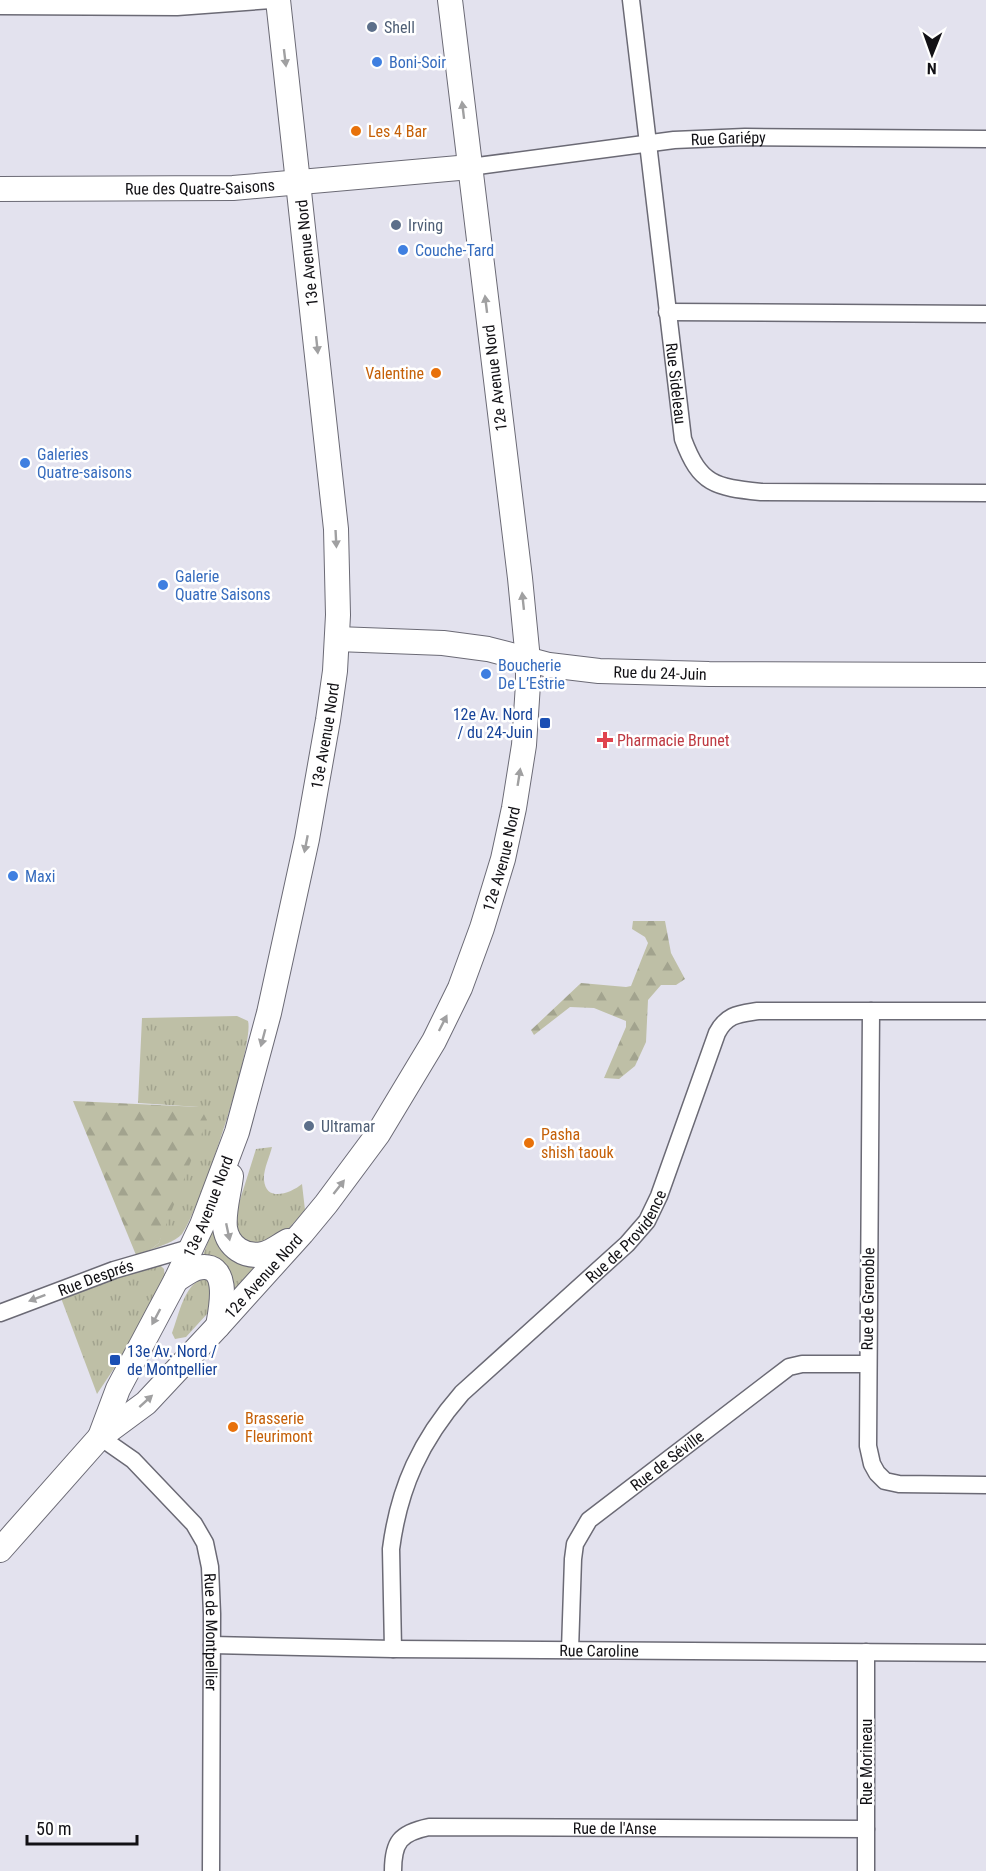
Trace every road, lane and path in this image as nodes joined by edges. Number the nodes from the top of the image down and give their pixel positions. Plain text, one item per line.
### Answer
1 (271, 0) edge
2 (278, 0) edge
3 (450, 0) edge
4 (631, 0) edge
5 (0, 6) edge
6 (986, 139) edge
7 (648, 143) junction
8 (470, 167) junction
9 (299, 182) junction
10 (0, 189) edge
11 (668, 312) junction
12 (986, 315) edge
13 (986, 493) edge
14 (337, 639) junction
15 (528, 660) junction
16 (986, 675) edge
17 (872, 1011) junction
18 (986, 1011) edge
19 (237, 1132) junction
20 (302, 1233) junction
21 (192, 1247) junction
22 (176, 1280) junction
23 (0, 1313) edge
24 (218, 1326) junction
25 (868, 1364) junction
26 (100, 1437) junction
27 (986, 1485) edge
28 (0, 1550) edge
29 (212, 1645) junction
30 (393, 1649) junction
31 (570, 1650) junction
32 (866, 1652) junction
33 (986, 1653) edge
34 (866, 1829) junction
35 (210, 1871) edge
36 (393, 1871) edge
37 (866, 1871) edge

1 - 5 street
2 -> 9 main road, 13e Avenue Nord
8 -> 3 main road, 12e Avenue Nord
4 - 7 street, Rue Sideleau
6 - 7 street, Rue Gariépy
7 - 8 street, Rue Gariépy
7 - 11 street, Rue Sideleau
8 - 9 main road, Rue des Quatre-Saisons
15 -> 8 main road, 12e Avenue Nord
9 - 10 main road, Rue des Quatre-Saisons
9 -> 14 main road, 13e Avenue Nord
11 - 12 street
11 - 13 street, Rue Sideleau
14 - 15 main road, Rue du 24-Juin
14 -> 19 main road, 13e Avenue Nord
15 - 16 main road, Rue du 24-Juin
20 -> 15 main road, 12e Avenue Nord
17 - 18 street, Rue de Providence
17 - 25 street, Rue de Grenoble
17 - 30 street, Rue de Providence
19 -> 20 main road
19 - 21 main road, 13e Avenue Nord
20 - 24 main road, 12e Avenue Nord
21 - 22 main road, 13e Avenue Nord
21 -> 23 street, Rue Després
22 - 24 main road
22 -> 26 main road, 13e Avenue Nord
26 -> 24 main road, 12e Avenue Nord
25 - 27 street, Rue de Grenoble
25 - 31 street, Rue de Séville
26 - 28 main road, 12e Avenue Nord
26 - 29 street, Rue de Montpellier
29 - 30 street, Rue Caroline
29 - 35 street, Rue de Montpellier
30 - 31 street, Rue Caroline
31 - 32 street, Rue Caroline
32 - 33 street, Rue Caroline
32 - 34 street, Rue Morineau
34 - 36 street, Rue de l'Anse
34 - 37 street, Rue Morineau

